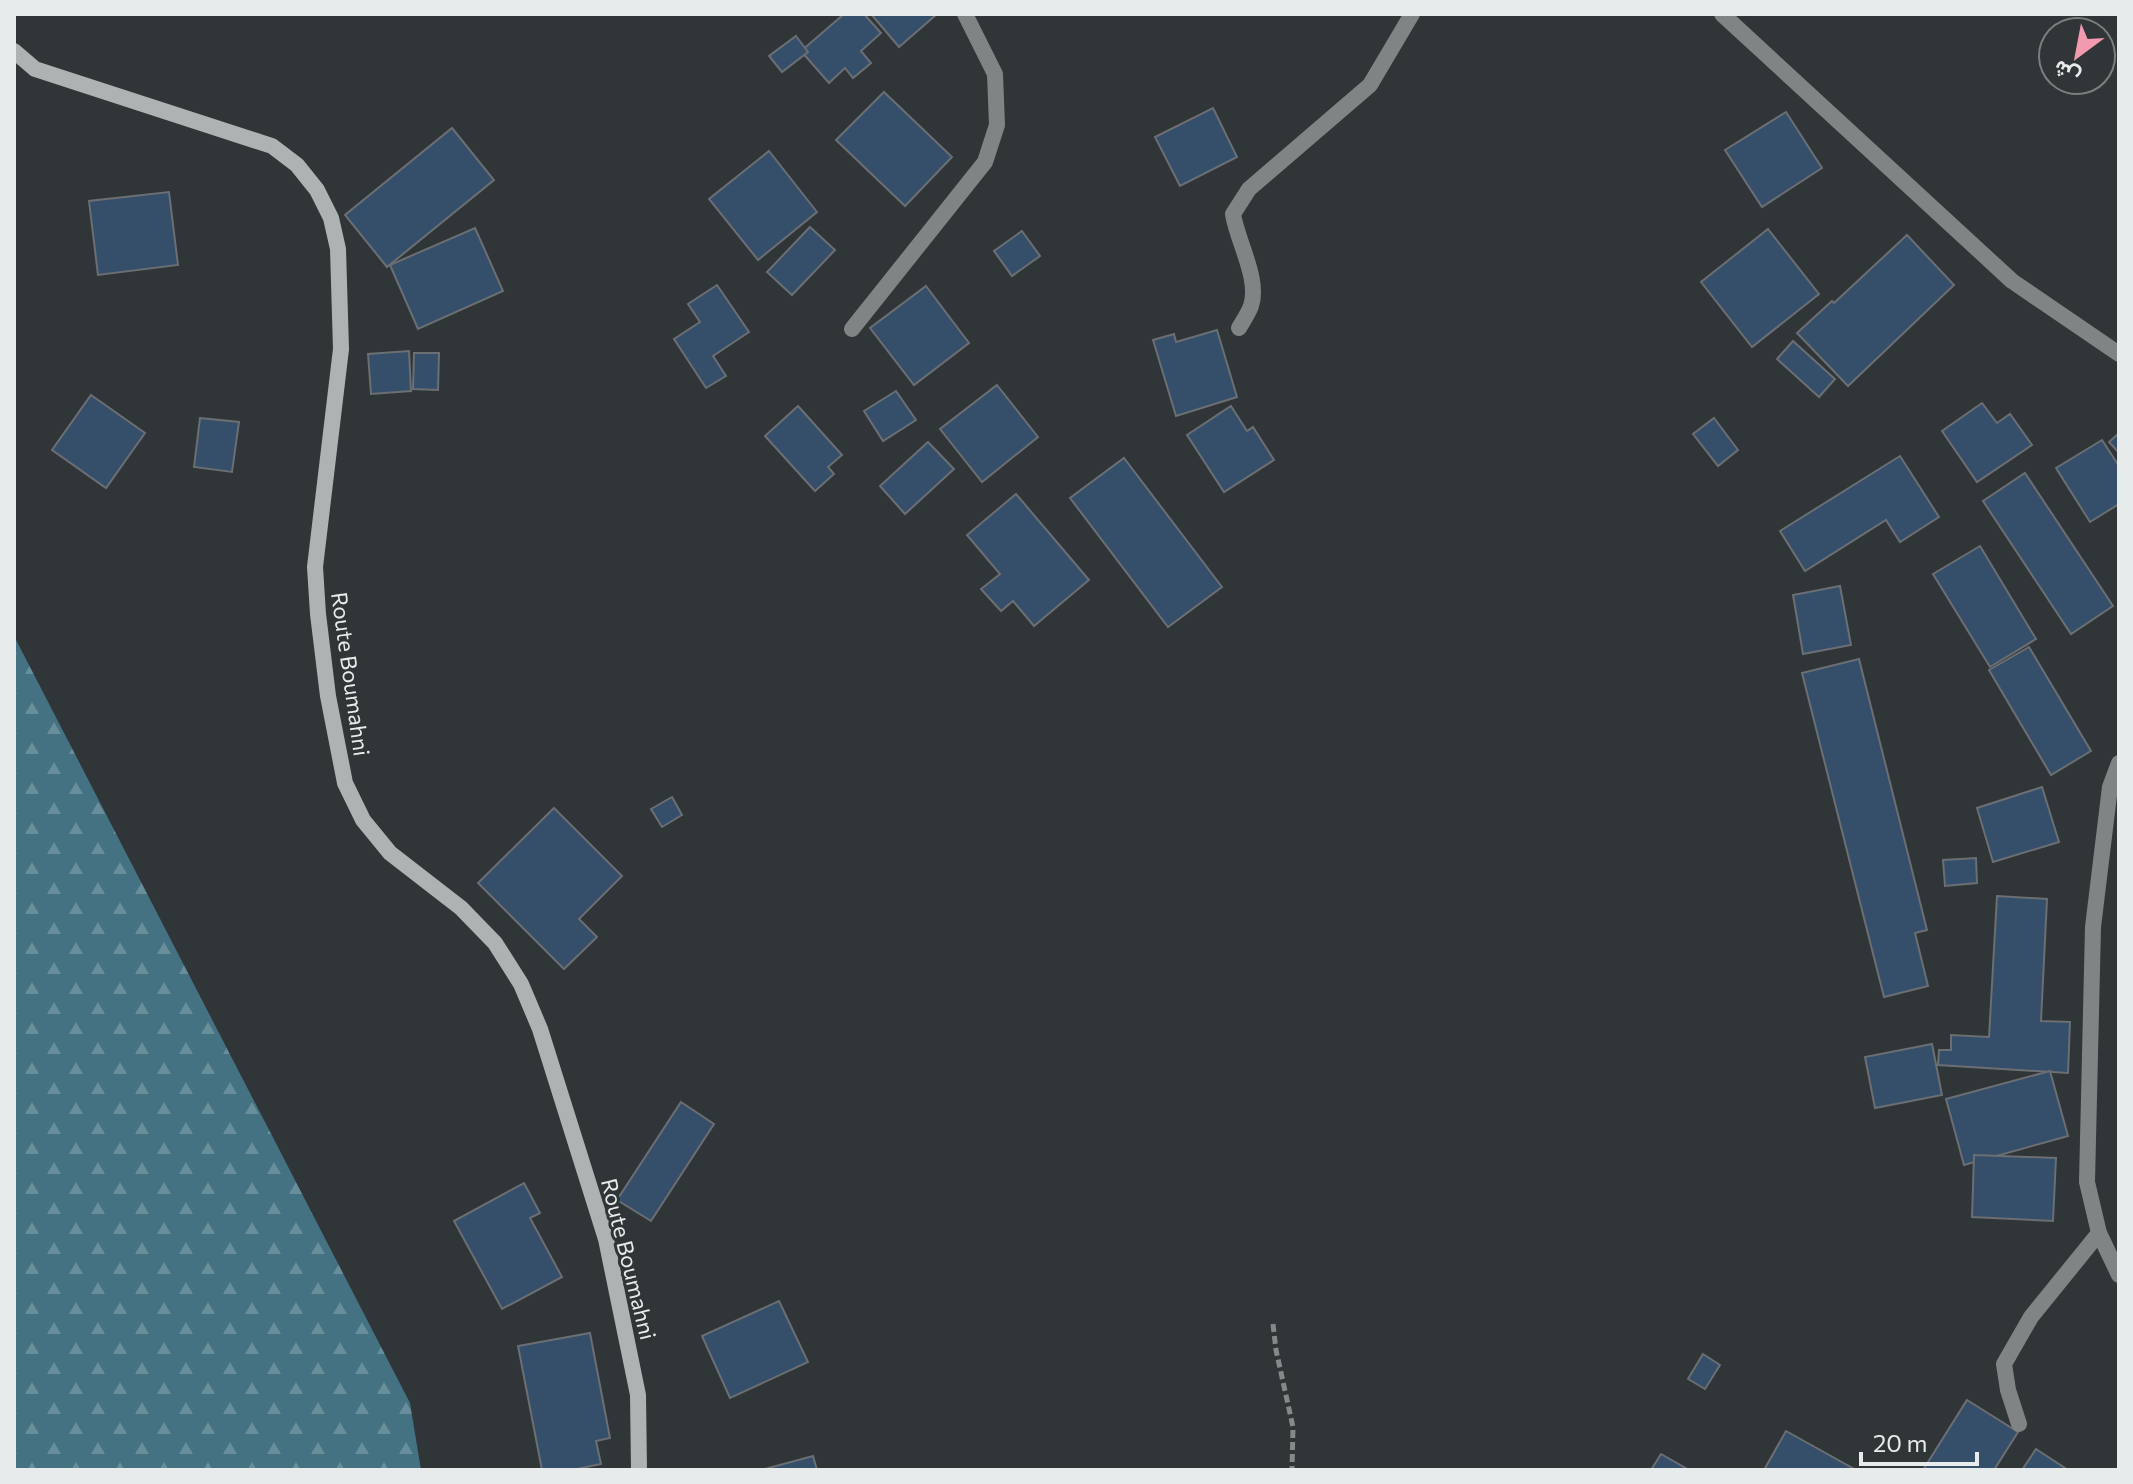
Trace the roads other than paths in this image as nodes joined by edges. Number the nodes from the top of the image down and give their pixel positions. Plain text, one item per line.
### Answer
1 (965, 14) edge
2 (1412, 14) edge
3 (1722, 14) edge
4 (14, 51) edge
5 (1239, 328) dead end
6 (852, 329) dead end
7 (2119, 354) edge
8 (2119, 763) edge
9 (2099, 1233) junction
10 (2119, 1275) edge
11 (2019, 1424) dead end
12 (640, 1469) edge

1 - 6 street
2 - 5 street
3 - 7 street
4 - 12 main road, Route Boumahni
8 - 9 street
9 - 10 street
9 - 11 street

